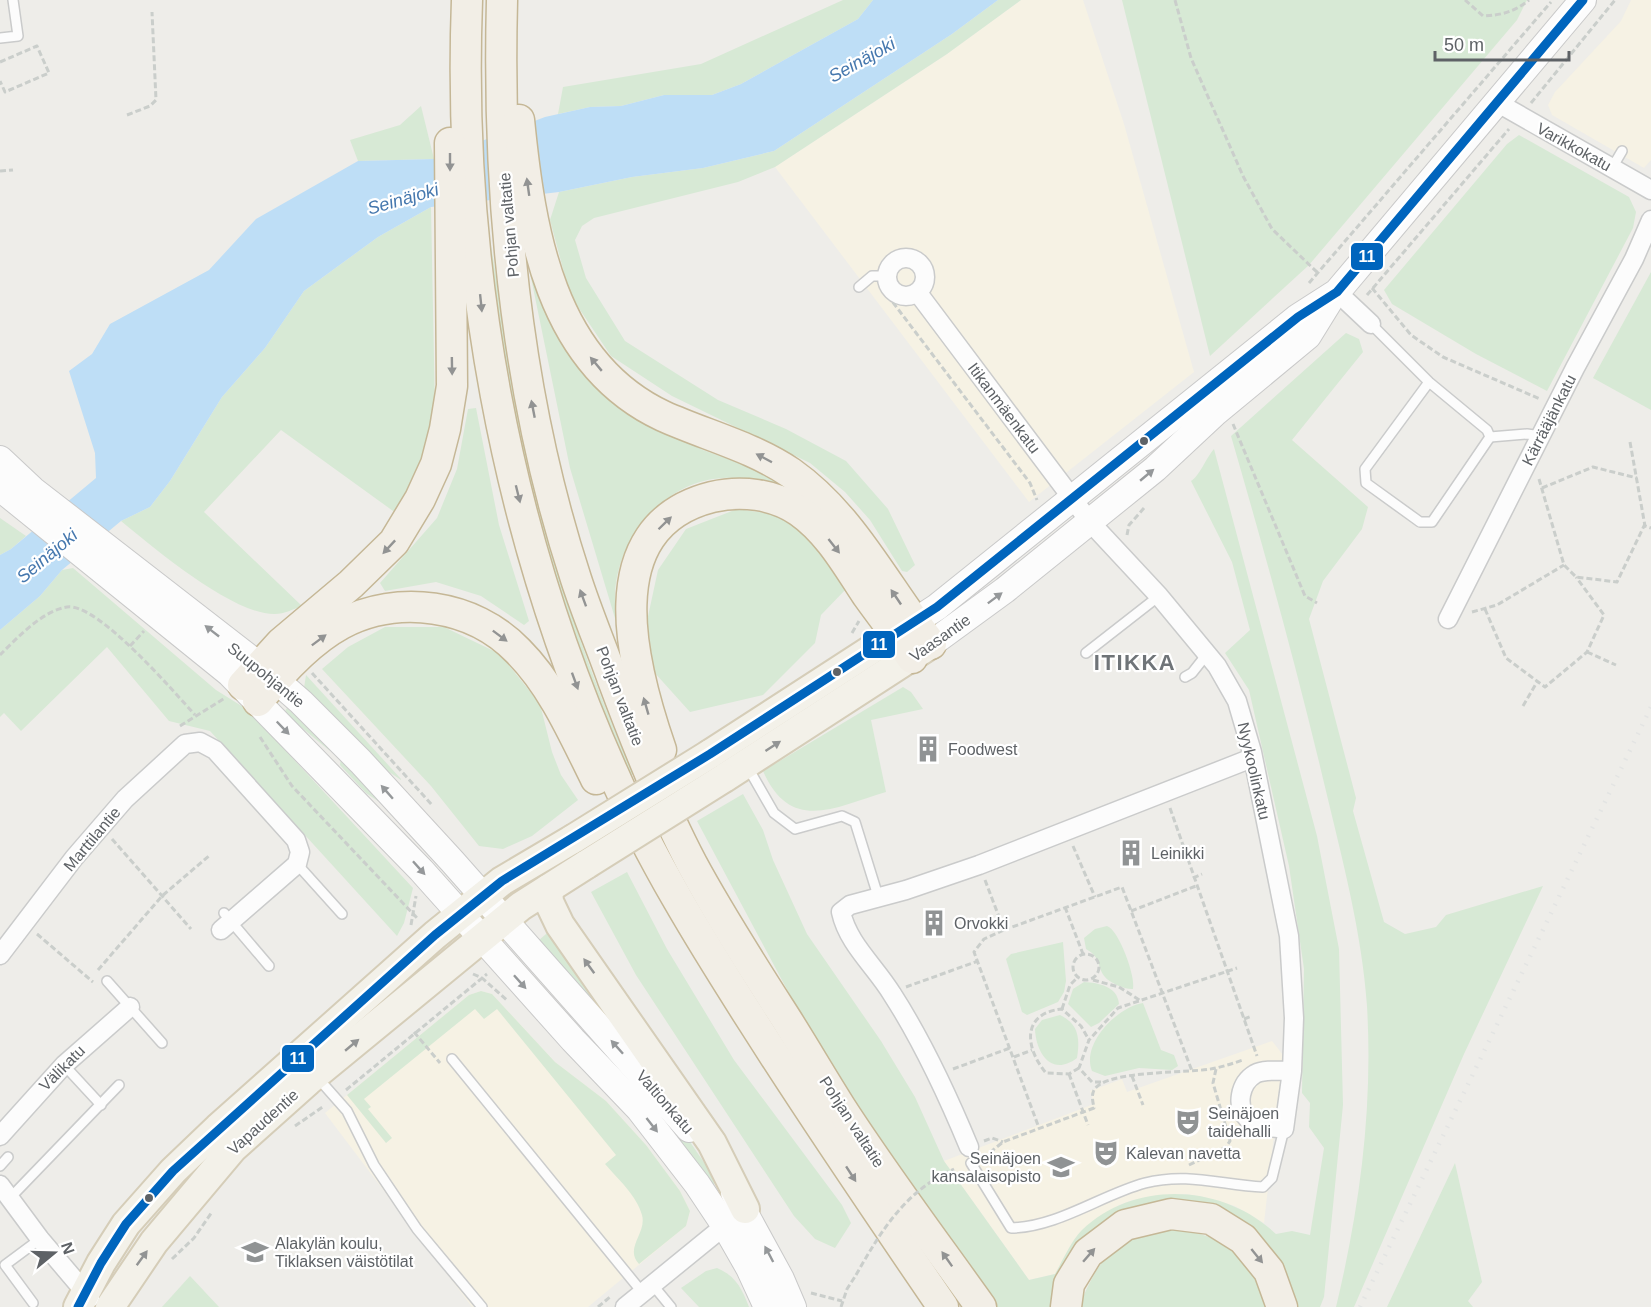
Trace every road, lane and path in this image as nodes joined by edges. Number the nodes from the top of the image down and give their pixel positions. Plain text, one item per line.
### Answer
1 (13, 0) edge
2 (502, 0) edge
3 (507, 0) edge
4 (1175, 0) edge
5 (1465, 0) edge
6 (1529, 0) edge
7 (1552, 0) edge
8 (467, 2) edge
9 (1578, 2) edge
10 (152, 12) dead end
11 (0, 38) edge
12 (0, 62) edge
13 (0, 81) edge
14 (508, 98) junction
15 (1498, 103) junction
16 (128, 115) dead end
17 (1622, 151) dead end
18 (1612, 168) junction
19 (13, 170) dead end
20 (0, 171) edge
21 (1651, 190) edge
22 (1651, 220) edge
23 (523, 244) junction
24 (463, 245) junction
25 (1317, 273) junction
26 (879, 276) junction
27 (1309, 283) dead end
28 (859, 287) dead end
29 (1372, 288) dead end
30 (918, 293) junction
31 (1334, 296) junction
32 (1371, 324) joint
33 (1429, 382) junction
34 (1555, 408) junction
35 (1230, 417) dead end
36 (1541, 436) junction
37 (1490, 437) junction
38 (1630, 442) dead end
39 (1532, 454) junction
40 (0, 459) edge
41 (1050, 469) junction
42 (1637, 478) junction
43 (1542, 488) junction
44 (16, 493) edge
45 (1072, 498) junction
46 (1090, 522) junction
47 (1645, 524) junction
48 (1651, 528) edge
49 (1564, 565) junction
50 (1576, 577) junction
51 (1159, 596) junction
52 (1317, 603) dead end
53 (1485, 609) junction
54 (1448, 619) joint
55 (149, 625) dead end
56 (913, 639) junction
57 (130, 646) junction
58 (1587, 652) junction
59 (1086, 654) dead end
60 (1207, 654) junction
61 (0, 655) edge
62 (1616, 665) dead end
63 (1185, 677) dead end
64 (1537, 681) junction
65 (259, 683) junction
66 (1523, 706) dead end
67 (195, 715) dead end
68 (256, 732) dead end
69 (1252, 758) junction
70 (735, 771) junction
71 (1165, 794) junction
72 (100, 827) junction
73 (1067, 831) junction
74 (210, 855) dead end
75 (297, 864) junction
76 (979, 865) junction
77 (1202, 874) dead end
78 (1193, 878) junction
79 (1196, 886) junction
80 (548, 889) junction
81 (162, 896) junction
82 (878, 896) junction
83 (483, 897) junction
84 (1095, 897) junction
85 (1065, 907) junction
86 (1131, 911) junction
87 (342, 914) dead end
88 (461, 915) junction
89 (503, 920) junction
90 (23, 924) junction
91 (222, 924) joint
92 (191, 929) dead end
93 (1004, 930) junction
94 (435, 935) junction
95 (481, 938) junction
96 (1083, 954) junction
97 (0, 955) edge
98 (456, 959) junction
99 (978, 961) junction
100 (269, 966) dead end
101 (1237, 968) dead end
102 (1226, 971) junction
103 (1078, 977) junction
104 (91, 978) junction
105 (482, 978) junction
106 (1092, 979) junction
107 (107, 981) dead end
108 (93, 983) dead end
109 (892, 993) junction
110 (1163, 995) junction
111 (1141, 1001) junction
112 (511, 1004) dead end
113 (130, 1007) junction
114 (1062, 1009) junction
115 (1252, 1016) dead end
116 (1244, 1019) junction
117 (414, 1032) junction
118 (1089, 1040) junction
119 (162, 1043) dead end
120 (802, 1044) junction
121 (1011, 1048) junction
122 (1032, 1050) junction
123 (1257, 1056) junction
124 (1263, 1056) dead end
125 (1014, 1058) junction
126 (452, 1059) dead end
127 (64, 1065) junction
128 (443, 1067) dead end
129 (1079, 1068) junction
130 (1216, 1069) junction
131 (1192, 1071) junction
132 (1292, 1071) junction
133 (1069, 1074) junction
134 (316, 1075) junction
135 (938, 1075) junction
136 (1132, 1076) junction
137 (1103, 1082) junction
138 (118, 1085) dead end
139 (336, 1099) junction
140 (101, 1105) junction
141 (1143, 1105) dead end
142 (819, 1125) junction
143 (1088, 1125) dead end
144 (1039, 1129) junction
145 (1284, 1129) junction
146 (288, 1130) dead end
147 (0, 1136) edge
148 (970, 1155) junction
149 (8, 1157) dead end
150 (0, 1166) edge
151 (1171, 1178) junction
152 (7, 1197) edge
153 (213, 1209) dead end
154 (735, 1218) junction
155 (40, 1239) junction
156 (171, 1260) dead end
157 (647, 1288) junction
158 (802, 1300) edge
159 (842, 1300) junction
160 (87, 1302) edge
161 (33, 1303) dead end
162 (110, 1307) edge
163 (482, 1307) edge
164 (625, 1307) edge
165 (671, 1307) edge
166 (767, 1307) edge
167 (841, 1307) edge
168 (943, 1307) edge
169 (981, 1307) edge
170 (1066, 1307) edge
171 (1282, 1307) edge

1 - 11 lane
2 - 14 highway, Pohjan valtatie
3 - 14 highway
4 - 25 path
5 - 6 path
7 - 25 path
8 -> 24 highway
9 - 15 main road, Vaasantie
10 - 16 path
12 - 13 path
23 -> 14 highway, Pohjan valtatie
15 - 18 street, Varikkokatu
15 - 31 main road, Vaasantie
17 - 18 lane
18 - 21 street, Varikkokatu
19 - 20 path
22 - 34 street, Kärrääjänkatu
56 -> 23 highway
120 -> 23 highway, Pohjan valtatie
24 -> 65 highway
24 -> 142 highway, Pohjan valtatie
25 - 27 path
25 - 31 path
26 - 28 lane
26 - 30 street
26 - 30 street
26 - 41 path
29 - 34 path
30 - 41 street, Itikanmäenkatu
31 - 32 street
31 - 45 main road, Vaasantie
46 -> 31 main road, Vaasantie
32 - 33 lane
33 - 37 lane
33 - 37 lane
34 - 36 street, Kärrääjänkatu
35 - 52 path
36 - 37 lane
36 - 39 street, Kärrääjänkatu
38 - 42 path
39 - 43 path
39 - 54 street, Kärrääjänkatu
40 - 44 main road, Suupohjantie
41 - 45 street, Itikanmäenkatu
42 - 43 path
42 - 47 path
43 - 49 path
44 - 65 main road, Suupohjantie
45 - 46 street, Itikanmäenkatu
45 - 56 main road, Vaasantie
46 - 51 street, Nyykoolinkatu
56 -> 46 main road, Vaasantie
47 - 48 path
47 - 50 path
49 - 50 path
49 - 53 path
50 - 58 path
51 - 59 lane
51 - 60 street, Nyykoolinkatu
53 - 54 path
53 - 64 path
55 - 57 path
70 -> 56 main road, Vaasantie
56 - 83 main road, Vaasantie, bridge
120 -> 56 highway
57 - 61 path
57 - 67 path
58 - 62 path
58 - 64 path
60 - 63 lane
60 - 69 street, Nyykoolinkatu
64 - 66 path
83 -> 65 main road, Suupohjantie
65 -> 88 main road, Suupohjantie
65 -> 142 highway
68 - 94 path
69 - 71 street
69 - 132 street, Nyykoolinkatu
70 - 80 main road, Vaasantie, bridge
70 - 82 lane
71 - 73 street
71 - 78 path
72 - 75 street, Marttilantie
72 - 81 path
72 - 90 street, Marttilantie
73 - 76 street
73 - 84 path
74 - 81 path
75 - 87 lane
75 - 91 street
76 - 82 street
76 - 93 path
77 - 78 path
78 - 79 path
79 - 86 path
79 - 102 path
80 - 89 main road, Vaasantie
154 -> 80 main road
81 - 92 path
81 - 104 path
82 - 109 street
83 - 88 main road, Vapaudentie
83 - 89 main road, Suupohjantie
84 - 85 path
84 - 86 path
85 - 93 path
85 - 96 path
86 - 110 path
88 - 94 main road, Vapaudentie
88 - 95 main road, Suupohjantie
89 - 95 main road, Vapaudentie
154 -> 89 main road, Valtionkatu
90 - 97 street, Marttilantie
90 - 104 path
91 - 100 lane
93 - 99 path
94 - 160 main road, Vapaudentie
95 - 98 main road, Vapaudentie
95 -> 154 main road, Valtionkatu
96 - 103 path
96 - 106 path
98 - 105 path
134 -> 98 main road, Vapaudentie
99 - 109 path
99 - 121 path
101 - 102 path
102 - 110 path
102 - 116 path
103 - 106 path
103 - 114 path
104 - 108 path
105 - 112 path
105 - 117 path
106 - 111 path
107 - 113 lane
109 - 135 street
110 - 111 path
110 - 131 path
111 - 118 path
113 - 119 lane
113 - 127 street, Välikatu
114 - 118 path
114 - 122 path
115 - 116 path
116 - 123 path
117 - 128 path
117 - 139 path
118 - 129 path
169 -> 120 highway, Pohjan valtatie
121 - 125 path
121 - 135 path
122 - 125 path
122 - 133 path
123 - 124 path
123 - 130 path
125 - 144 path
126 - 157 lane
127 - 140 lane
127 - 147 street, Välikatu
129 - 133 path
129 - 137 path
130 - 131 path
130 - 151 path
131 - 136 path
132 - 145 street, Nyykoolinkatu
132 - 145 street
133 - 143 path, bridge
134 - 139 lane
162 -> 134 main road, Vapaudentie
135 - 148 street
136 - 137 path
136 - 141 path
137 - 144 path
138 - 140 lane
139 - 146 path
139 - 163 lane
140 - 152 lane
142 -> 168 highway, Pohjan valtatie
144 - 148 path
145 - 151 lane
148 - 151 lane
148 - 159 path, bridge
149 - 150 lane
152 - 155 street
153 - 156 path
154 - 157 street
158 -> 154 main road, Valtionkatu
154 - 166 main road, Valtionkatu
155 - 160 street
155 - 161 lane
157 - 164 street
157 - 165 lane
158 - 159 path
159 - 167 path
170 -> 171 highway

